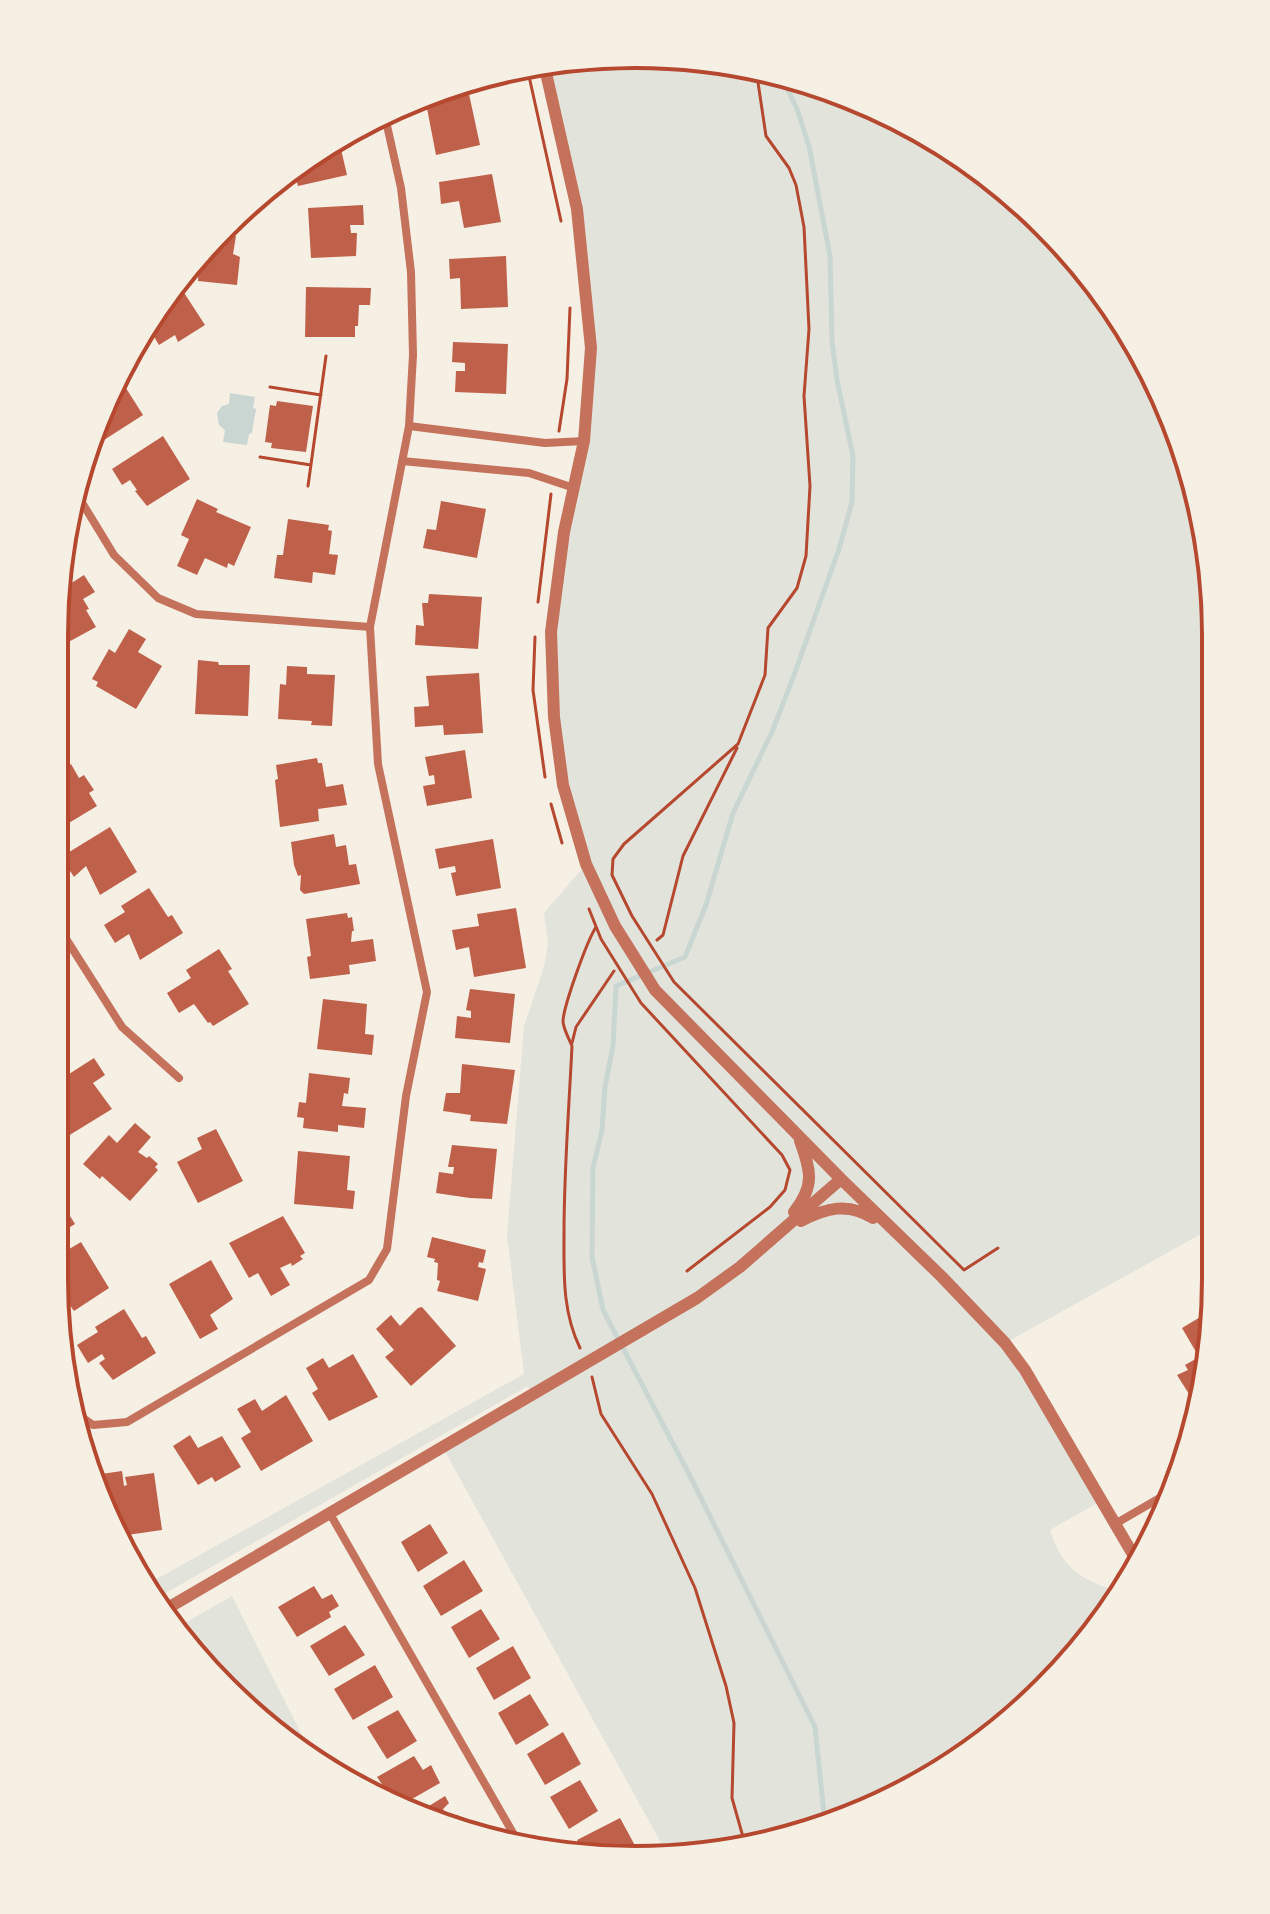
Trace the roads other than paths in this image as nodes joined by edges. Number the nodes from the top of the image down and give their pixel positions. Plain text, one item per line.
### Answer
1 (547, 75) edge
2 (387, 125) edge
3 (409, 426) junction
4 (584, 441) junction
5 (402, 461) junction
6 (574, 488) junction
7 (83, 505) edge
8 (370, 627) junction
9 (68, 942) edge
10 (179, 1078) dead end
11 (799, 1135) junction
12 (841, 1179) junction
13 (894, 1231) junction
14 (777, 1234) junction
15 (86, 1420) edge
16 (1158, 1499) edge
17 (329, 1512) junction
18 (1115, 1524) junction
19 (1132, 1552) edge
20 (172, 1605) edge
21 (513, 1832) edge

1 - 4 street
2 - 3 street
3 - 4 street
3 - 5 street
4 - 6 street
5 - 6 street
5 - 8 street
6 - 11 street
7 - 8 street
8 - 15 street
9 - 10 street
11 - 12 street
11 - 14 street
12 - 13 street
12 - 14 street
13 - 14 street
13 - 18 street
14 - 17 street
16 - 18 street
17 - 20 street
17 - 21 street
18 - 19 street

